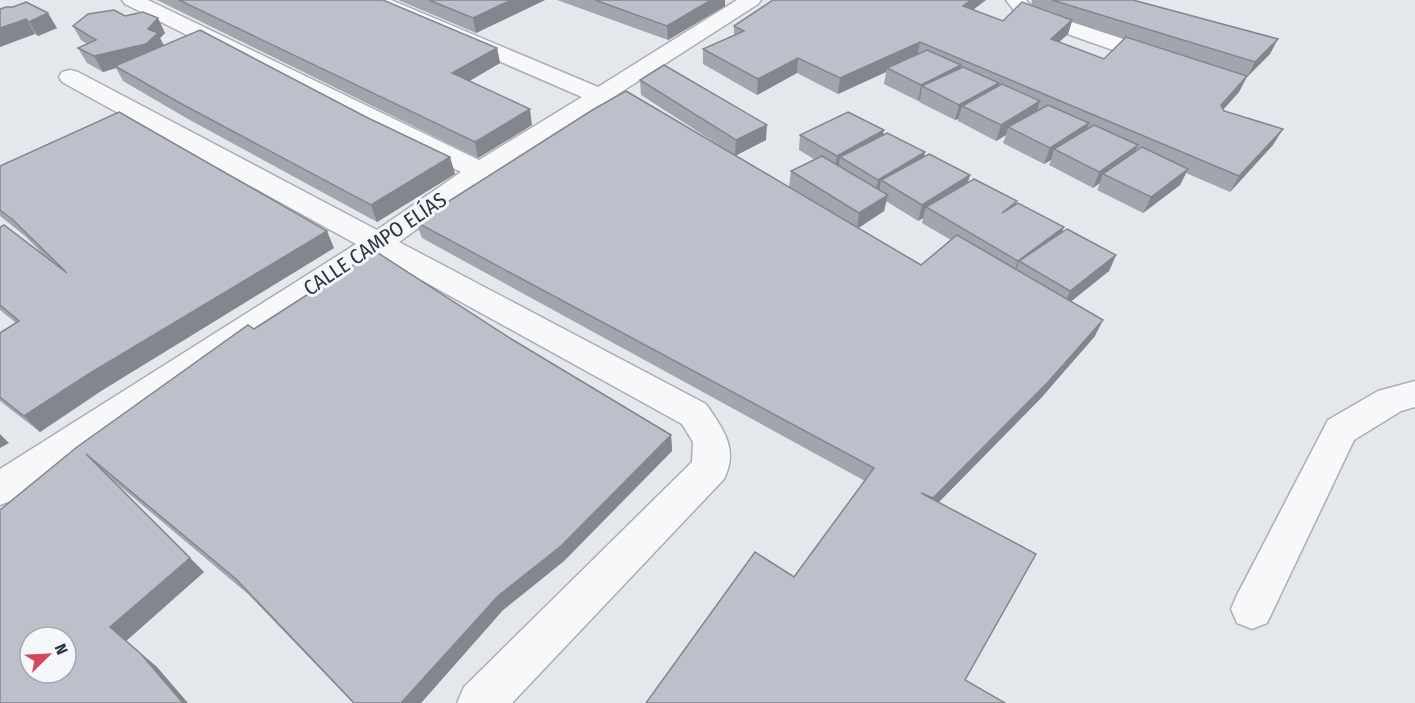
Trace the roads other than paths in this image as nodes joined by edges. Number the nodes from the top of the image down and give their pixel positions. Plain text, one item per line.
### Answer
1 (132, 0) edge
2 (374, 0) edge
3 (751, 0) edge
4 (1016, 0) edge
5 (1182, 66) edge
6 (70, 76) dead end
7 (614, 96) junction
8 (480, 171) junction
9 (377, 244) junction
10 (1415, 394) edge
11 (0, 489) edge
12 (1252, 609) dead end
13 (480, 703) edge

1 - 8 street
2 - 7 street
3 - 7 street, CALLE CAMPO ELÍAS
4 - 5 street
6 - 9 street
7 - 8 street, CALLE CAMPO ELÍAS
8 - 9 street, CALLE CAMPO ELÍAS
9 - 11 street, CALLE CAMPO ELÍAS
9 - 13 street
10 - 12 street

